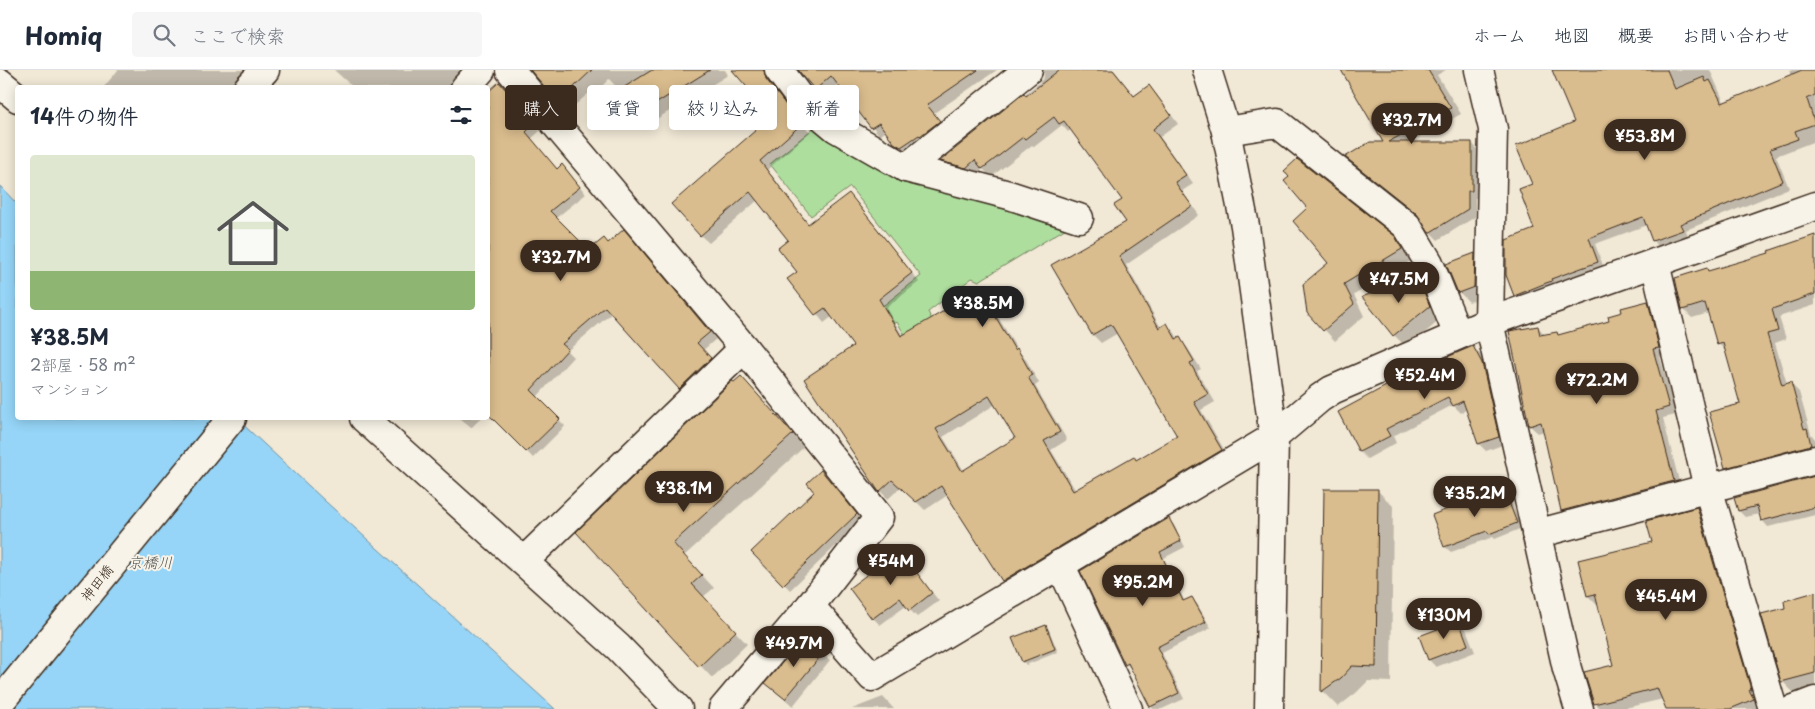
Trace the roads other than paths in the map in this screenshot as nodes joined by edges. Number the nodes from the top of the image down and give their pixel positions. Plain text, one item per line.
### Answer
1 (265, 70) edge
2 (481, 70) edge
3 (510, 70) edge
4 (780, 70) edge
5 (1028, 70) edge
6 (1207, 70) edge
7 (1486, 72) edge
8 (0, 83) edge
9 (251, 85) edge
10 (468, 85) edge
11 (15, 96) edge
12 (1226, 131) junction
13 (906, 168) junction
14 (1815, 206) edge
15 (1079, 218) dead end
16 (1655, 263) junction
17 (1489, 322) junction
18 (1458, 335) junction
19 (744, 348) junction
20 (230, 420) edge
21 (366, 420) edge
22 (1274, 437) junction
23 (1815, 460) edge
24 (1708, 488) junction
25 (1536, 534) junction
26 (524, 561) junction
27 (1060, 564) junction
28 (810, 606) junction
29 (1815, 701) edge
30 (0, 702) edge
31 (678, 709) edge
32 (723, 709) edge
33 (1128, 709) edge
34 (1269, 709) edge
35 (1579, 709) edge
36 (1773, 709) edge
37 (1794, 709) edge

1 - 9 street
2 - 10 street
3 - 19 street
4 - 13 street
5 - 13 street
6 - 12 street
7 - 17 street
8 - 11 street
12 - 18 street
12 - 22 street
13 - 15 street
14 - 16 street
16 - 17 street
16 - 24 street
17 - 18 street
17 - 25 street
18 - 22 street
19 - 26 street
19 - 28 street
20 - 30 street, 神田橋
21 - 26 street
22 - 27 street
22 - 34 street
23 - 24 street
24 - 25 street
24 - 36 street
25 - 35 street
26 - 31 street
27 - 28 street
27 - 33 street
28 - 32 street
29 - 37 street

